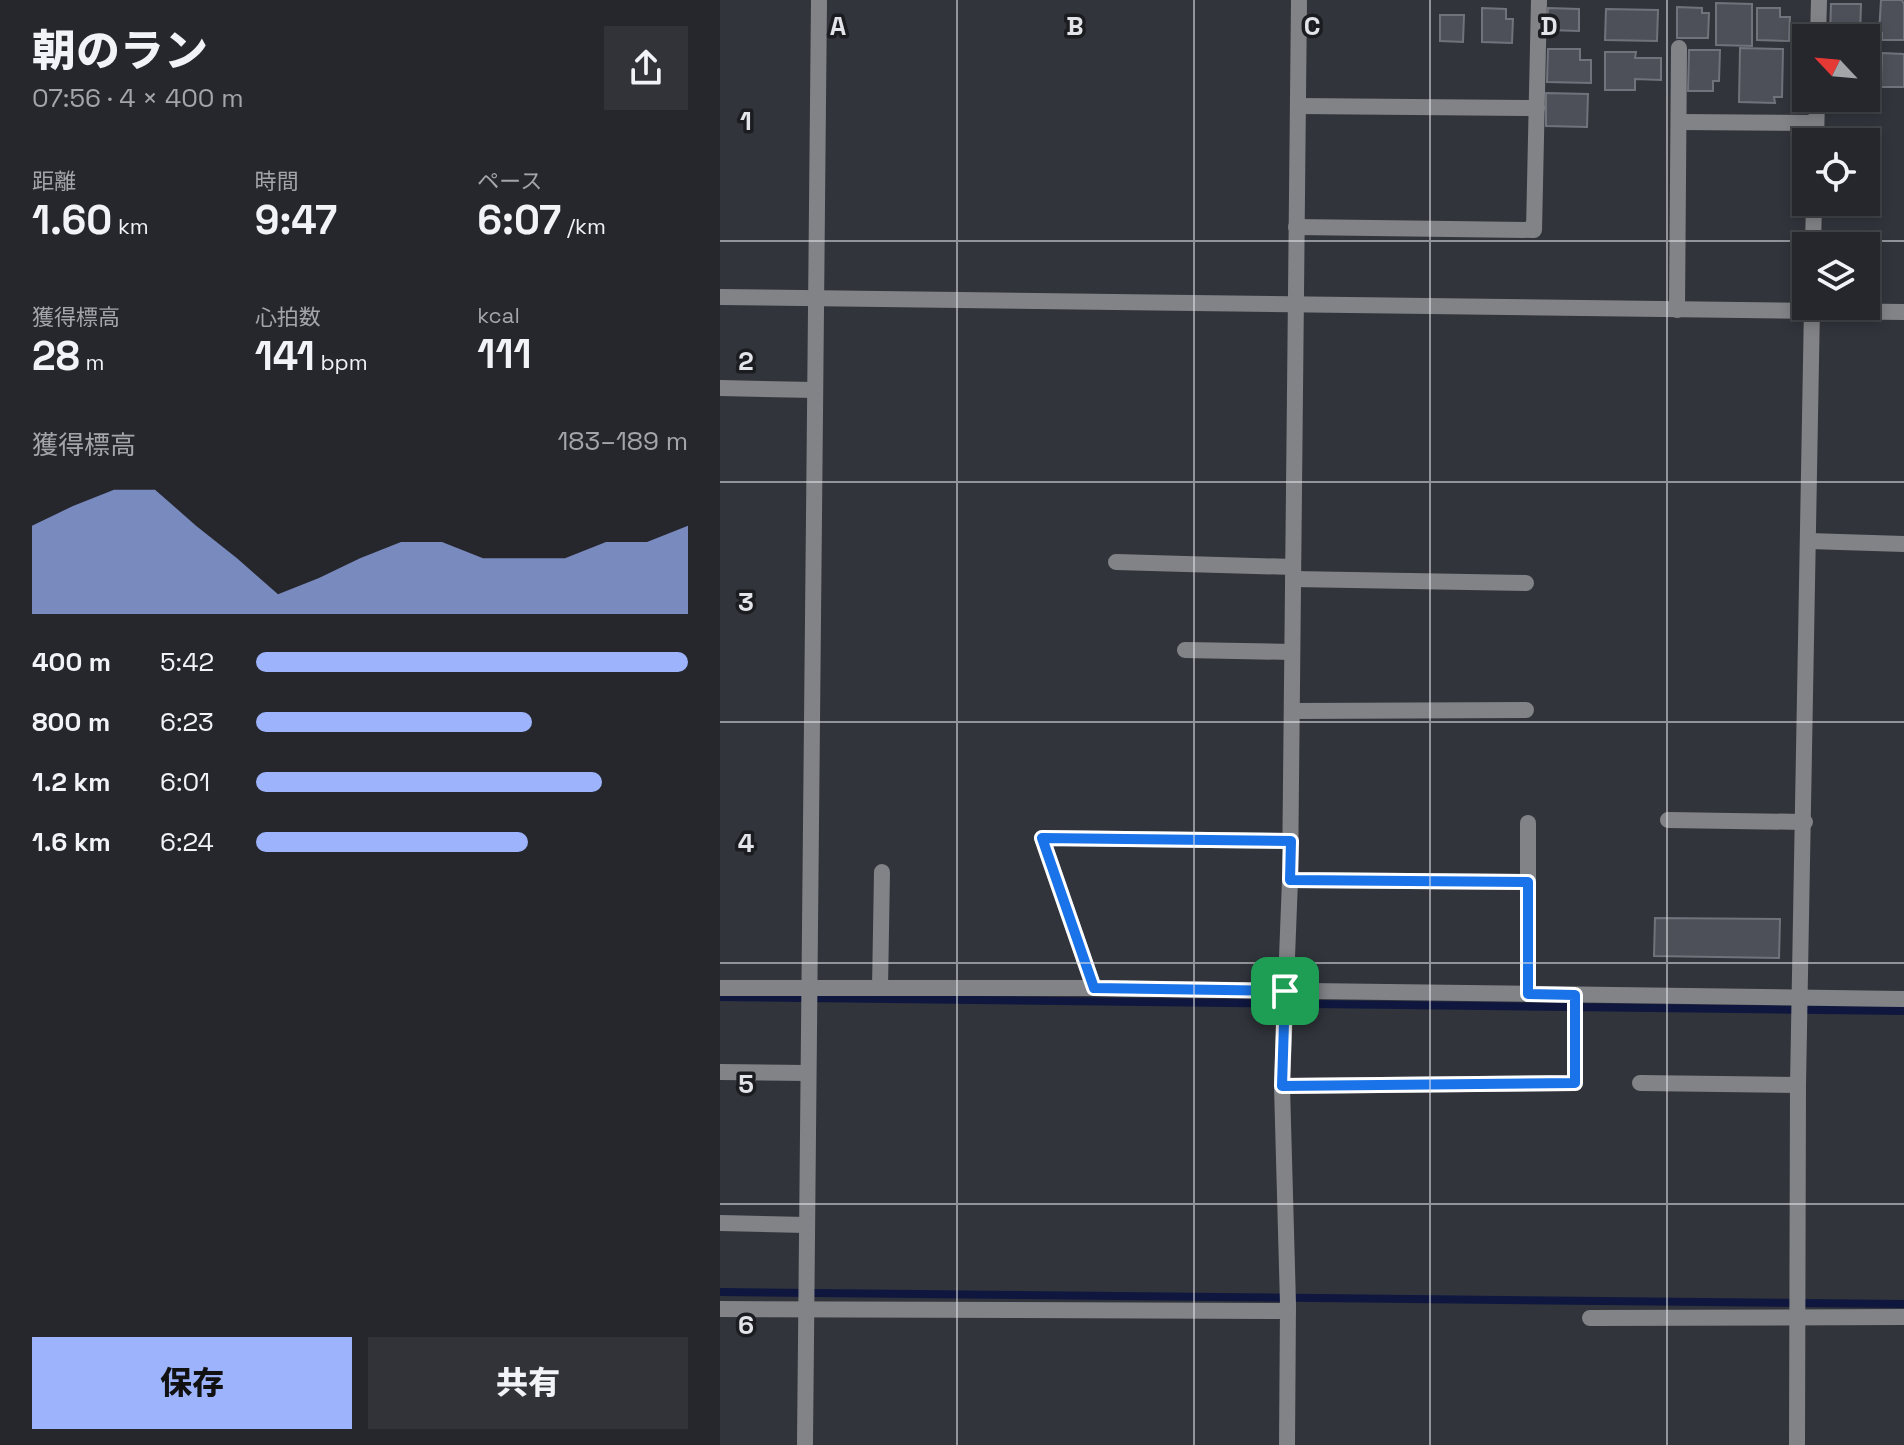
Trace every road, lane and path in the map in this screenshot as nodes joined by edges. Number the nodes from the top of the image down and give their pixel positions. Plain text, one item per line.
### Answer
1 (819, 0) edge
2 (1299, 0) edge
3 (1539, 0) edge
4 (1819, 0) edge
5 (1818, 24) edge
6 (1679, 48) dead end
7 (1298, 106) junction
8 (1537, 108) junction
9 (1816, 112) edge
10 (1679, 122) junction
11 (1816, 123) junction
12 (1816, 128) edge
13 (1296, 227) junction
14 (720, 297) edge
15 (815, 299) junction
16 (1295, 305) junction
17 (1792, 309) edge
18 (1677, 310) junction
19 (1880, 311) edge
20 (1904, 312) edge
21 (1812, 320) edge
22 (720, 388) edge
23 (815, 390) junction
24 (1809, 541) junction
25 (1904, 544) edge
26 (1116, 562) dead end
27 (1293, 573) junction
28 (1526, 583) dead end
29 (1185, 650) dead end
30 (1292, 652) junction
31 (1526, 710) dead end
32 (1292, 711) junction
33 (1668, 820) dead end
34 (1805, 822) junction
35 (1528, 823) dead end
36 (1291, 841) junction
37 (882, 872) dead end
38 (1290, 880) junction
39 (1528, 882) junction
40 (720, 988) edge
41 (880, 988) junction
42 (1094, 988) junction
43 (808, 994) junction
44 (1528, 994) junction
45 (1904, 999) edge
46 (1285, 1001) junction
47 (1575, 1004) junction
48 (1800, 1006) junction
49 (720, 1072) edge
50 (807, 1073) junction
51 (1640, 1083) dead end
52 (1798, 1085) junction
53 (1282, 1086) junction
54 (720, 1223) edge
55 (806, 1225) junction
56 (806, 1298) junction
57 (1288, 1302) junction
58 (720, 1309) edge
59 (1798, 1309) junction
60 (1904, 1317) edge
61 (1590, 1318) dead end
62 (805, 1443) dead end
63 (1287, 1445) edge
64 (1797, 1445) edge

1 - 15 street
2 - 7 street
3 - 8 street
4 - 5 street
6 - 10 street
7 - 8 street
7 - 13 street
8 - 13 street
9 - 11 street
10 - 11 street
10 - 18 street
11 - 12 street
13 - 16 street
14 - 15 street
15 - 16 street
15 - 23 street
16 - 18 street
16 - 27 street
17 - 18 street
19 - 20 street
21 - 24 street
22 - 23 street
23 - 43 street
24 - 25 street
24 - 34 street
26 - 27 street
27 - 28 street
27 - 30 street
29 - 30 street
30 - 32 street
31 - 32 street
32 - 36 street
33 - 34 street
34 - 48 street
35 - 39 street
36 - 38 street
36 - 42 street
37 - 41 street
38 - 39 street
38 - 46 street
39 - 44 street
40 - 43 street
41 - 42 street
41 - 43 street
42 - 46 street
43 - 50 street
44 - 46 street
44 - 47 street
45 - 48 street
46 - 53 street
47 - 48 street
47 - 53 street
48 - 52 street
49 - 50 street
50 - 55 street
51 - 52 street
52 - 59 street
53 - 57 street
54 - 55 street
55 - 56 street
56 - 57 street
56 - 58 street
56 - 62 street
57 - 63 street
59 - 60 street
59 - 61 street
59 - 64 street

